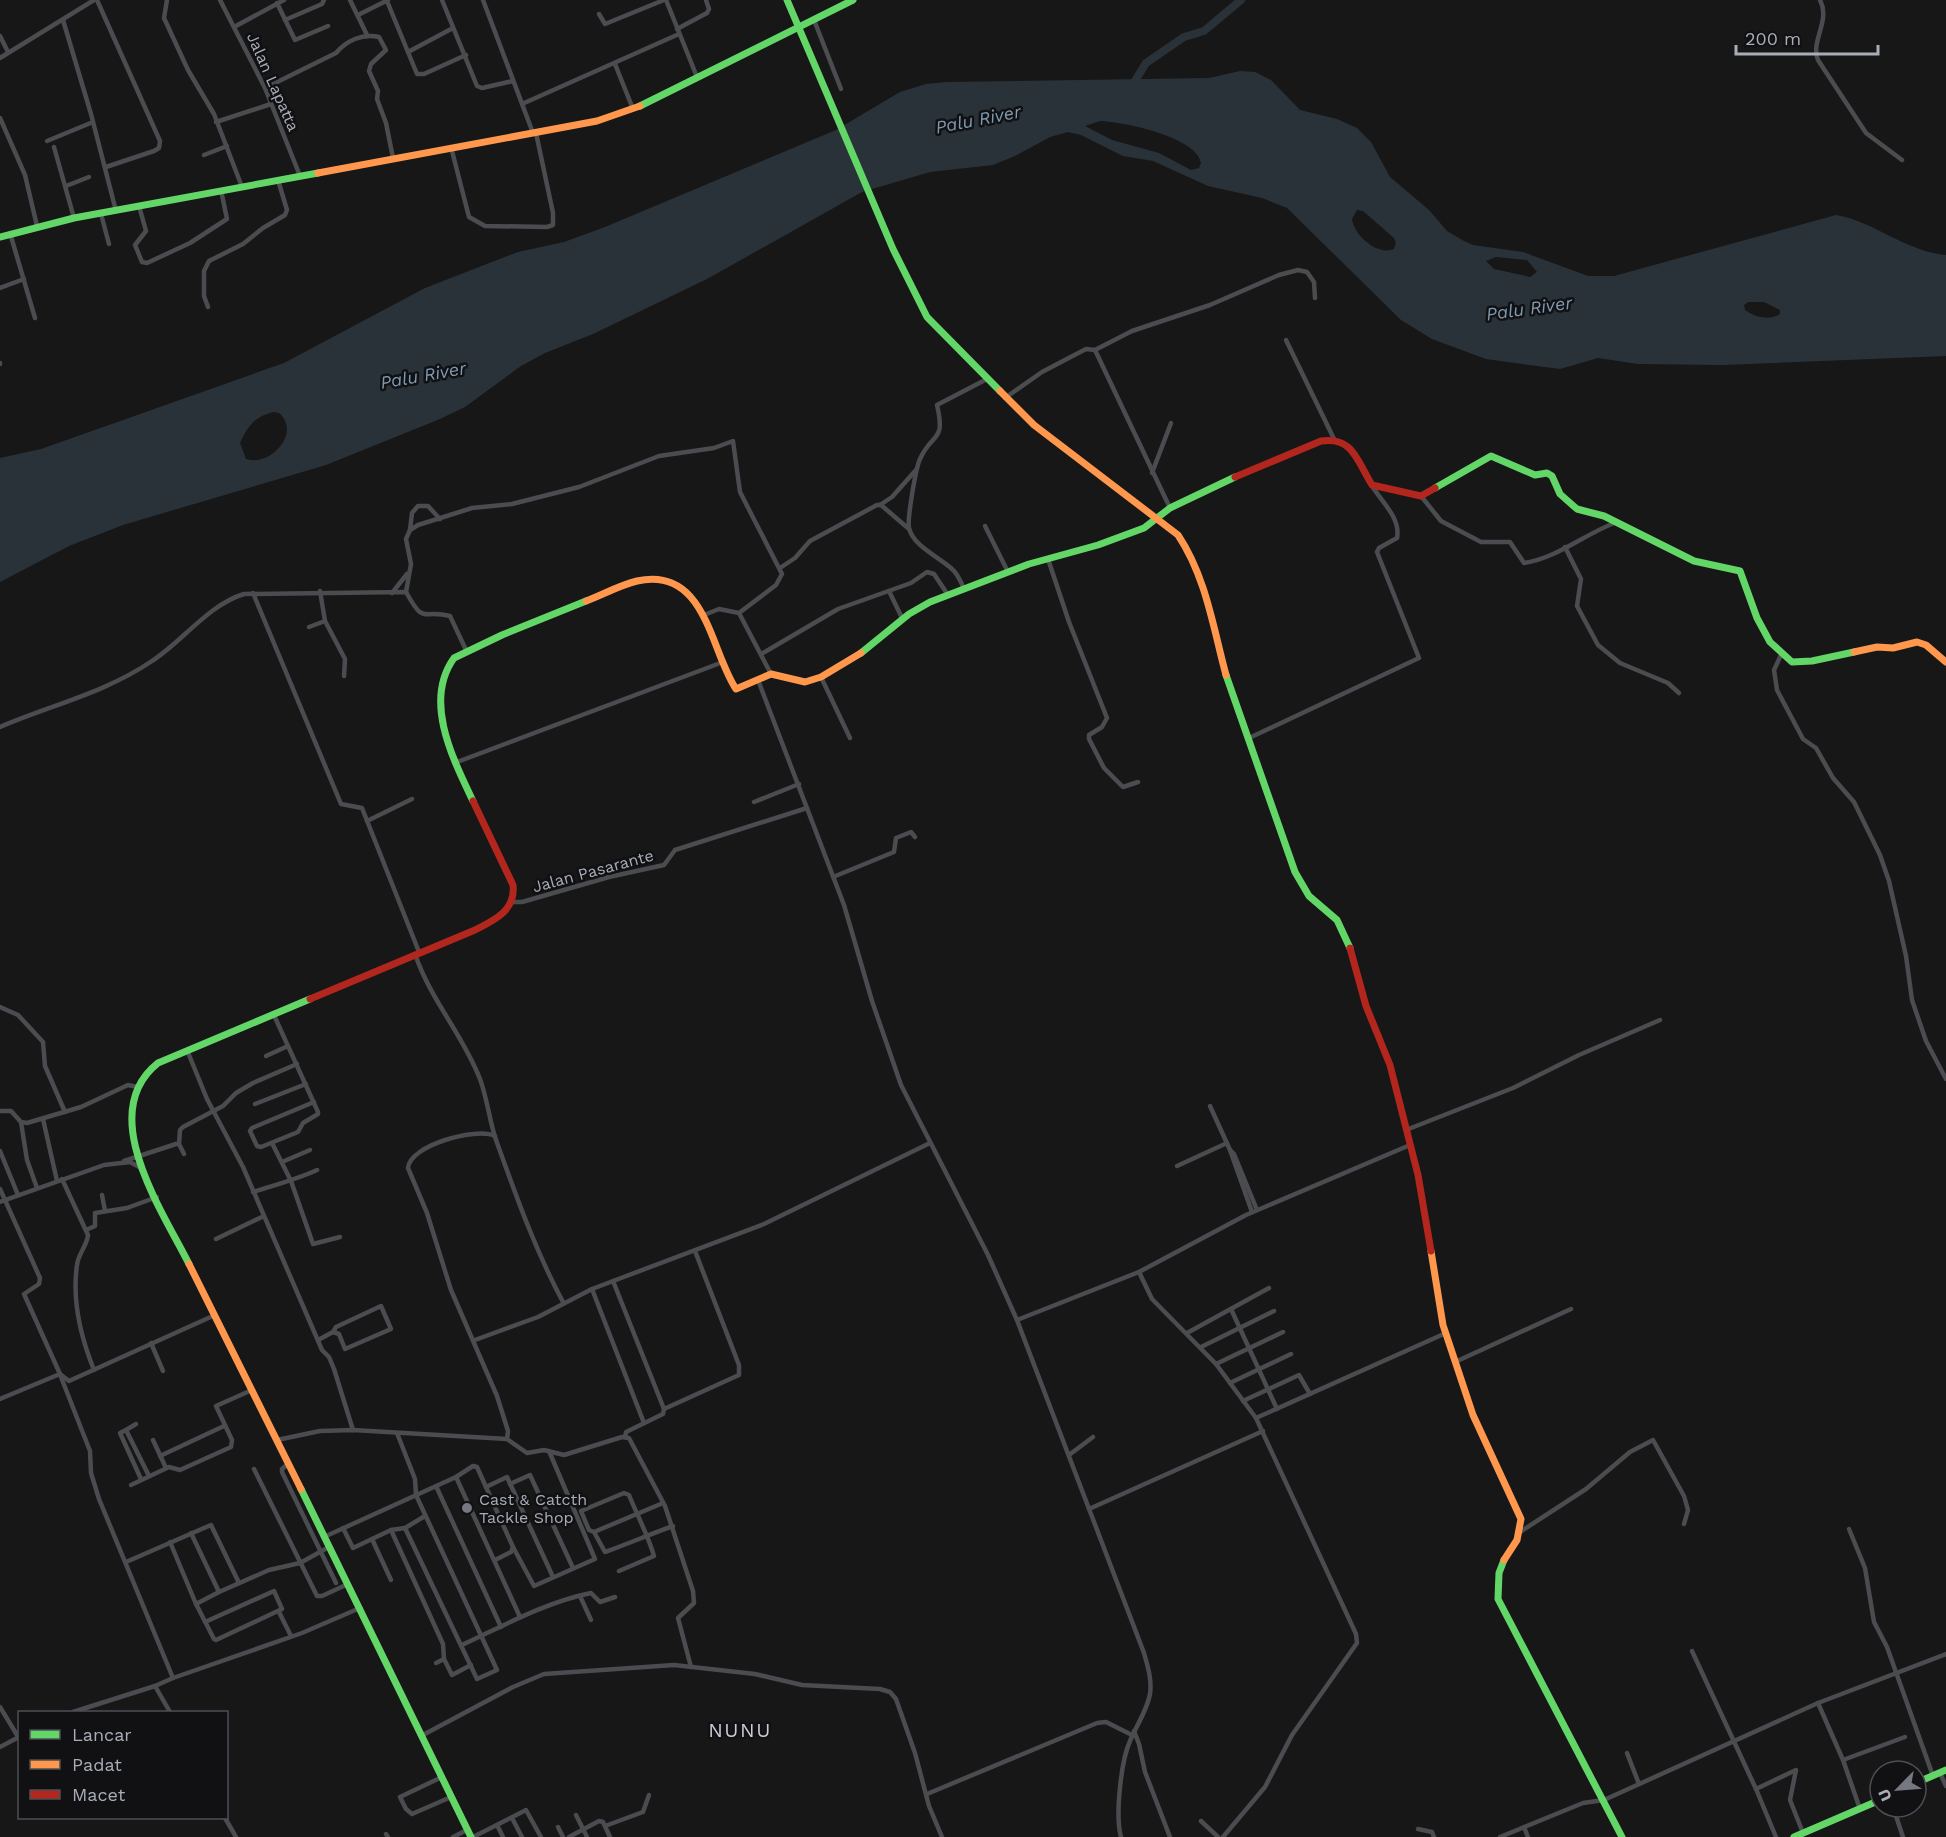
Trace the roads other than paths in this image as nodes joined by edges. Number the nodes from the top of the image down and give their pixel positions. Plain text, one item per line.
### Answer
1 (96, 0) edge
2 (167, 0) edge
3 (220, 0) edge
4 (284, 0) edge
5 (324, 0) edge
6 (350, 0) edge
7 (370, 0) edge
8 (388, 0) edge
9 (442, 0) edge
10 (483, 0) edge
11 (665, 0) edge
12 (706, 0) edge
13 (788, 0) edge
14 (853, 0) edge
15 (1820, 0) edge
16 (277, 3) junction
17 (373, 8) junction
18 (599, 14) dead end
19 (358, 15) junction
20 (63, 20) junction
21 (285, 20) junction
22 (814, 20) junction
23 (328, 26) dead end
24 (234, 27) junction
25 (799, 27) junction
26 (453, 28) junction
27 (678, 32) junction
28 (367, 35) junction
29 (0, 36) edge
30 (8, 52) junction
31 (408, 52) junction
32 (466, 55) junction
33 (0, 58) edge
34 (615, 64) junction
35 (697, 77) junction
36 (513, 81) junction
37 (265, 88) junction
38 (841, 89) dead end
39 (272, 104) junction
40 (522, 104) junction
41 (633, 109) junction
42 (0, 118) edge
43 (93, 122) junction
44 (216, 122) junction
45 (534, 133) junction
46 (47, 141) dead end
47 (226, 146) junction
48 (54, 147) dead end
49 (452, 147) junction
50 (204, 155) dead end
51 (393, 158) junction
52 (1902, 160) dead end
53 (105, 167) junction
54 (300, 176) junction
55 (89, 177) dead end
56 (278, 180) junction
57 (66, 186) junction
58 (242, 187) junction
59 (221, 190) junction
60 (140, 206) junction
61 (116, 211) junction
62 (101, 214) junction
63 (74, 218) junction
64 (37, 226) junction
65 (10, 233) junction
66 (0, 237) edge
67 (109, 244) dead end
68 (24, 279) junction
69 (0, 288) edge
70 (1315, 298) dead end
71 (208, 307) dead end
72 (35, 318) dead end
73 (1286, 340) dead end
74 (1095, 350) junction
75 (987, 380) junction
76 (1005, 398) junction
77 (1171, 423) dead end
78 (1334, 439) junction
79 (916, 470) junction
80 (1152, 473) junction
81 (1372, 485) junction
82 (1421, 496) junction
83 (880, 505) junction
84 (1170, 508) junction
85 (1154, 518) junction
86 (440, 519) junction
87 (1617, 522) junction
88 (985, 526) dead end
89 (909, 529) junction
90 (410, 530) junction
91 (1565, 547) junction
92 (1048, 559) junction
93 (780, 568) junction
94 (1008, 572) junction
95 (407, 573) junction
96 (964, 589) junction
97 (320, 591) junction
98 (889, 591) junction
99 (406, 592) junction
100 (253, 593) junction
101 (392, 593) junction
102 (948, 596) junction
103 (739, 613) junction
104 (704, 615) junction
105 (903, 620) junction
106 (325, 621) junction
107 (309, 627) dead end
108 (467, 652) junction
109 (763, 653) junction
110 (1781, 655) junction
111 (723, 662) junction
112 (1946, 662) edge
113 (771, 674) junction
114 (345, 676) dead end
115 (821, 677) junction
116 (758, 680) junction
117 (1679, 693) dead end
118 (0, 726) edge
119 (850, 738) dead end
120 (1247, 739) junction
121 (458, 762) junction
122 (1138, 782) dead end
123 (798, 784) junction
124 (412, 799) dead end
125 (754, 802) dead end
126 (807, 808) junction
127 (367, 821) junction
128 (915, 837) dead end
129 (833, 877) junction
130 (513, 902) junction
131 (417, 953) junction
132 (0, 1007) edge
133 (273, 1014) junction
134 (1660, 1020) dead end
135 (288, 1046) junction
136 (187, 1050) junction
137 (266, 1056) dead end
138 (297, 1064) junction
139 (1946, 1079) edge
140 (306, 1084) junction
141 (138, 1087) junction
142 (314, 1102) junction
143 (255, 1104) dead end
144 (1210, 1106) dead end
145 (0, 1111) edge
146 (65, 1112) junction
147 (214, 1112) junction
148 (44, 1119) junction
149 (21, 1122) junction
150 (1406, 1130) junction
151 (495, 1136) junction
152 (272, 1143) junction
153 (930, 1143) junction
154 (1227, 1143) junction
155 (179, 1144) junction
156 (1410, 1145) junction
157 (310, 1150) dead end
158 (0, 1151) edge
159 (184, 1154) dead end
160 (138, 1156) junction
161 (122, 1161) junction
162 (282, 1162) junction
163 (1177, 1166) dead end
164 (141, 1168) junction
165 (317, 1170) dead end
166 (60, 1180) junction
167 (291, 1181) junction
168 (37, 1188) junction
169 (0, 1189) edge
170 (253, 1192) junction
171 (18, 1195) junction
172 (102, 1195) dead end
173 (157, 1197) junction
174 (6, 1199) junction
175 (0, 1202) edge
176 (105, 1211) junction
177 (1255, 1211) junction
178 (264, 1216) junction
179 (86, 1230) junction
180 (340, 1237) dead end
181 (216, 1239) dead end
182 (694, 1251) junction
183 (1139, 1272) junction
184 (613, 1281) junction
185 (1269, 1288) dead end
186 (592, 1289) junction
187 (562, 1302) junction
188 (1231, 1309) junction
189 (1571, 1309) dead end
190 (1274, 1311) dead end
191 (215, 1315) junction
192 (1017, 1320) junction
193 (1240, 1328) junction
194 (333, 1332) junction
195 (1282, 1332) dead end
196 (1188, 1333) junction
197 (1446, 1333) junction
198 (318, 1340) junction
199 (475, 1340) junction
200 (152, 1343) junction
201 (1201, 1347) junction
202 (1249, 1348) junction
203 (1291, 1354) dead end
204 (1455, 1362) junction
205 (1216, 1364) junction
206 (1259, 1369) junction
207 (94, 1370) junction
208 (163, 1371) dead end
209 (60, 1376) junction
210 (1230, 1383) junction
211 (252, 1389) junction
212 (1268, 1389) junction
213 (1310, 1394) junction
214 (0, 1399) edge
215 (1243, 1401) junction
216 (664, 1409) junction
217 (1277, 1409) junction
218 (1256, 1418) junction
219 (644, 1423) junction
220 (136, 1424) dead end
221 (224, 1426) junction
222 (126, 1430) junction
223 (353, 1430) junction
224 (1263, 1431) junction
225 (397, 1433) junction
226 (625, 1437) junction
227 (1093, 1437) dead end
228 (507, 1439) junction
229 (153, 1440) dead end
230 (277, 1440) junction
231 (549, 1451) junction
232 (1069, 1455) junction
233 (160, 1456) junction
234 (289, 1463) junction
235 (166, 1468) junction
236 (254, 1469) dead end
237 (149, 1476) junction
238 (456, 1477) junction
239 (141, 1479) junction
240 (510, 1484) junction
241 (131, 1485) dead end
242 (436, 1486) junction
243 (486, 1487) junction
244 (416, 1495) junction
245 (663, 1503) junction
246 (1089, 1509) junction
247 (637, 1514) junction
248 (425, 1516) junction
249 (1684, 1524) dead end
250 (672, 1526) junction
251 (343, 1528) junction
252 (405, 1528) junction
253 (1849, 1529) dead end
254 (391, 1530) junction
255 (594, 1532) junction
256 (1520, 1532) junction
257 (191, 1533) junction
258 (646, 1536) junction
259 (324, 1537) junction
260 (372, 1539) junction
261 (170, 1542) junction
262 (329, 1547) junction
263 (513, 1547) junction
264 (321, 1552) junction
265 (495, 1560) junction
266 (126, 1562) junction
267 (300, 1563) junction
268 (573, 1568) junction
269 (619, 1571) dead end
270 (553, 1578) junction
271 (391, 1580) dead end
272 (239, 1583) junction
273 (336, 1583) dead end
274 (348, 1584) junction
275 (219, 1592) junction
276 (580, 1596) junction
277 (615, 1597) dead end
278 (196, 1604) junction
279 (360, 1608) junction
280 (279, 1612) junction
281 (520, 1617) junction
282 (591, 1620) dead end
283 (206, 1622) junction
284 (501, 1627) junction
285 (291, 1636) junction
286 (482, 1636) junction
287 (462, 1645) junction
288 (1692, 1651) dead end
289 (1946, 1654) edge
290 (444, 1659) junction
291 (436, 1663) dead end
292 (471, 1665) junction
293 (692, 1667) junction
294 (1895, 1671) junction
295 (452, 1675) junction
296 (173, 1678) junction
297 (454, 1681) dead end
298 (155, 1686) junction
299 (1818, 1702) junction
300 (0, 1707) edge
301 (79, 1711) edge
302 (169, 1711) edge
303 (1133, 1733) junction
304 (18, 1736) edge
305 (421, 1736) junction
306 (1905, 1737) dead end
307 (18, 1738) edge
308 (1731, 1740) junction
309 (0, 1746) edge
310 (1627, 1753) dead end
311 (1843, 1760) junction
312 (1940, 1773) edge
313 (442, 1777) junction
314 (1639, 1784) junction
315 (1946, 1786) edge
316 (1756, 1789) junction
317 (927, 1794) junction
318 (649, 1795) dead end
319 (451, 1797) junction
320 (1604, 1800) junction
321 (1868, 1805) edge
322 (1860, 1809) junction
323 (576, 1815) dead end
324 (512, 1818) junction
325 (226, 1819) edge
326 (1897, 1819) edge
327 (1201, 1821) dead end
328 (497, 1825) junction
329 (605, 1826) junction
330 (558, 1827) dead end
331 (1524, 1827) junction
332 (583, 1829) junction
333 (1418, 1829) dead end
334 (1803, 1833) junction
335 (471, 1835) edge
336 (236, 1837) edge
337 (453, 1837) edge
338 (503, 1837) edge
339 (522, 1837) edge
340 (540, 1837) edge
341 (563, 1837) edge
342 (569, 1837) edge
343 (587, 1837) edge
344 (610, 1837) edge
345 (942, 1837) edge
346 (1120, 1837) edge
347 (1170, 1837) edge
348 (1218, 1837) edge
349 (1223, 1837) edge
350 (1434, 1837) edge
351 (1500, 1837) edge
352 (1528, 1837) edge
353 (1622, 1837) edge
354 (1776, 1837) edge
355 (1794, 1837) edge
356 (1903, 1837) edge

1 - 20 street
1 - 53 street
2 - 44 street
3 - 24 street, Jalan Lapatta
4 - 16 street
5 - 21 street
6 - 19 street
7 - 17 street
8 - 17 street
8 - 31 street
9 - 26 street
10 - 36 street
11 - 18 street
11 - 27 street
12 - 27 street
13 - 25 street
14 - 22 street
15 - 52 street
16 - 21 street
16 - 24 street
17 - 19 street
19 - 28 street
20 - 30 street
20 - 43 street
21 - 23 street
22 - 25 street
22 - 38 street
24 - 37 street, Jalan Lapatta
25 - 35 street
25 - 75 street
26 - 31 street
26 - 32 street
27 - 34 street
27 - 35 street
28 - 37 street
28 - 51 street
29 - 30 street
30 - 33 street
31 - 32 street
32 - 36 street
34 - 40 street
34 - 41 street
35 - 41 street
36 - 40 street
37 - 39 street, Jalan Lapatta
39 - 44 street
39 - 54 street, Jalan Lapatta
40 - 45 street
41 - 45 street
42 - 64 street
43 - 46 street
43 - 53 street
44 - 47 street
45 - 49 street
45 - 49 street
47 - 50 street
47 - 58 street
48 - 57 street
49 - 51 street
51 - 54 street
53 - 61 street
54 - 56 street
55 - 57 street
56 - 58 street
56 - 71 street
57 - 63 street
58 - 59 street
59 - 60 street
59 - 60 street
60 - 61 street
61 - 62 street
62 - 63 street
62 - 67 street
63 - 64 street
64 - 65 street
65 - 66 street
65 - 68 street
68 - 69 street
68 - 72 street
70 - 74 street
73 - 78 street
74 - 76 street
74 - 80 street
75 - 76 street
75 - 79 street
76 - 85 street
77 - 80 street
78 - 81 street
78 - 84 street
79 - 83 street
79 - 89 street
80 - 84 street
81 - 82 street
81 - 120 street
82 - 87 street
82 - 91 street
83 - 89 street
83 - 93 street
84 - 85 street
85 - 92 street
85 - 120 street
86 - 90 street
86 - 90 street
86 - 93 street
87 - 91 street
87 - 110 street
88 - 94 street
89 - 96 street
90 - 95 street
91 - 117 street
92 - 94 street
92 - 122 street
93 - 103 street
94 - 96 street
95 - 99 street
95 - 101 street
96 - 102 street
97 - 100 street
97 - 101 street
97 - 106 street
98 - 102 street
98 - 105 street
98 - 109 street
99 - 101 street
99 - 108 street
100 - 118 street
100 - 127 street
102 - 105 street
103 - 104 street
103 - 109 street
104 - 108 street
104 - 111 street
105 - 115 street
106 - 107 street
106 - 114 street
108 - 121 street
109 - 113 street
110 - 112 street
110 - 139 street
111 - 116 street
111 - 121 street
113 - 115 street
113 - 116 street
115 - 119 street
116 - 123 street
120 - 150 street
121 - 130 street
123 - 125 street
123 - 126 street
124 - 127 street
126 - 129 street
126 - 130 street, Jalan Pasarante
127 - 131 street
128 - 129 street
129 - 153 street
130 - 131 street
131 - 133 street
131 - 151 street
132 - 146 street
133 - 135 street
133 - 136 street
134 - 150 street
135 - 137 street
135 - 138 street
136 - 141 street
136 - 147 street
138 - 140 street
138 - 147 street
140 - 142 street
140 - 143 street
141 - 146 street
141 - 160 street
142 - 152 street
142 - 152 street
144 - 154 street
145 - 149 street
146 - 148 street
147 - 155 street
147 - 170 street
148 - 149 street
148 - 166 street
149 - 168 street
150 - 156 street
151 - 187 street
151 - 199 street
152 - 162 street
153 - 182 street
153 - 192 street
154 - 163 street
154 - 177 street
155 - 159 street
155 - 160 street
156 - 177 street
156 - 197 street
157 - 162 street
158 - 171 street
160 - 161 street
160 - 164 street
161 - 164 street
161 - 166 street
162 - 167 street
164 - 173 street
165 - 167 street
166 - 168 street
166 - 179 street
167 - 170 street
167 - 180 street
168 - 171 street
169 - 174 street
170 - 178 street
171 - 174 street
172 - 176 street
173 - 176 street
173 - 191 street
174 - 175 street
174 - 209 street
176 - 179 street
177 - 183 street
178 - 181 street
178 - 198 street
179 - 207 street
182 - 184 street
182 - 216 street
183 - 192 street
183 - 196 street
184 - 186 street
184 - 216 street
185 - 188 street
186 - 187 street
186 - 219 street
187 - 199 street
188 - 193 street
188 - 196 street
189 - 204 street
190 - 193 street
191 - 200 street
191 - 211 street
192 - 232 street
193 - 201 street
193 - 202 street
194 - 194 street
194 - 198 street
195 - 202 street
196 - 201 street
197 - 204 street
197 - 213 street
198 - 223 street
199 - 228 street
200 - 207 street
200 - 208 street
201 - 205 street
202 - 205 street
202 - 206 street
203 - 206 street
204 - 256 street
205 - 210 street
206 - 210 street
206 - 212 street
207 - 209 street
209 - 214 street
209 - 266 street
210 - 215 street
211 - 221 street
211 - 230 street
212 - 213 street
212 - 215 street
212 - 217 street
213 - 217 street
215 - 218 street
216 - 219 street
217 - 218 street
218 - 224 street
219 - 226 street
220 - 222 street
221 - 233 street
221 - 235 street
222 - 237 street
222 - 239 street
223 - 225 street
223 - 230 street
224 - 246 street
224 - 349 street
225 - 228 street
225 - 244 street
226 - 231 street
226 - 245 street
227 - 232 street
228 - 231 street
229 - 233 street
230 - 234 street
231 - 268 street
232 - 246 street
233 - 235 street
234 - 259 street
234 - 264 street
235 - 237 street
236 - 267 street
237 - 239 street
238 - 242 street
238 - 243 street
238 - 265 street
239 - 241 street
240 - 243 street
240 - 268 street
240 - 270 street
242 - 244 street
242 - 284 street
243 - 263 street
244 - 248 street
244 - 251 street
245 - 247 street
245 - 250 street
246 - 303 street
247 - 255 street
247 - 255 street
247 - 258 street
248 - 252 street
248 - 286 street
249 - 256 street
250 - 258 street
250 - 293 street
251 - 259 street
251 - 260 street
252 - 254 street
252 - 287 street
253 - 294 street
254 - 260 street
254 - 290 street
255 - 258 street
256 - 320 street
257 - 261 street
257 - 272 street
257 - 275 street
258 - 269 street
259 - 262 street
260 - 271 street
261 - 266 street
261 - 278 street
262 - 264 street
262 - 274 street
263 - 265 street
263 - 270 street
264 - 267 street
264 - 273 street
265 - 281 street
266 - 296 street
267 - 272 street
267 - 274 street
268 - 270 street
272 - 275 street
274 - 279 street
275 - 278 street
276 - 277 street
276 - 281 street
276 - 282 street
278 - 283 street
279 - 285 street
279 - 305 street
280 - 283 street
280 - 283 street
280 - 285 street
281 - 284 street
284 - 286 street
285 - 296 street
286 - 287 street
286 - 292 street
287 - 292 street
288 - 308 street
289 - 294 street
290 - 291 street
290 - 295 street
292 - 295 street
293 - 305 street
293 - 317 street
294 - 299 street
294 - 312 street
295 - 297 street
296 - 298 street
298 - 301 street
298 - 302 street
299 - 308 street
299 - 311 street
300 - 304 street
303 - 317 street
303 - 346 street
303 - 347 street
305 - 313 street
306 - 311 street
307 - 309 street
308 - 314 street
308 - 316 street
310 - 314 street
311 - 322 street
312 - 315 street
313 - 319 street
313 - 319 street
314 - 320 street
316 - 334 street
316 - 354 street
317 - 345 street
318 - 329 street
319 - 335 street
320 - 331 street
320 - 353 street
321 - 322 street
322 - 334 street
323 - 332 street
324 - 328 street
324 - 339 street
324 - 340 street
325 - 336 street
326 - 356 street
327 - 348 street
328 - 335 street
328 - 338 street
329 - 332 street
329 - 344 street
330 - 341 street
331 - 351 street
331 - 352 street
332 - 342 street
332 - 343 street
333 - 350 street
334 - 355 street
335 - 337 street

